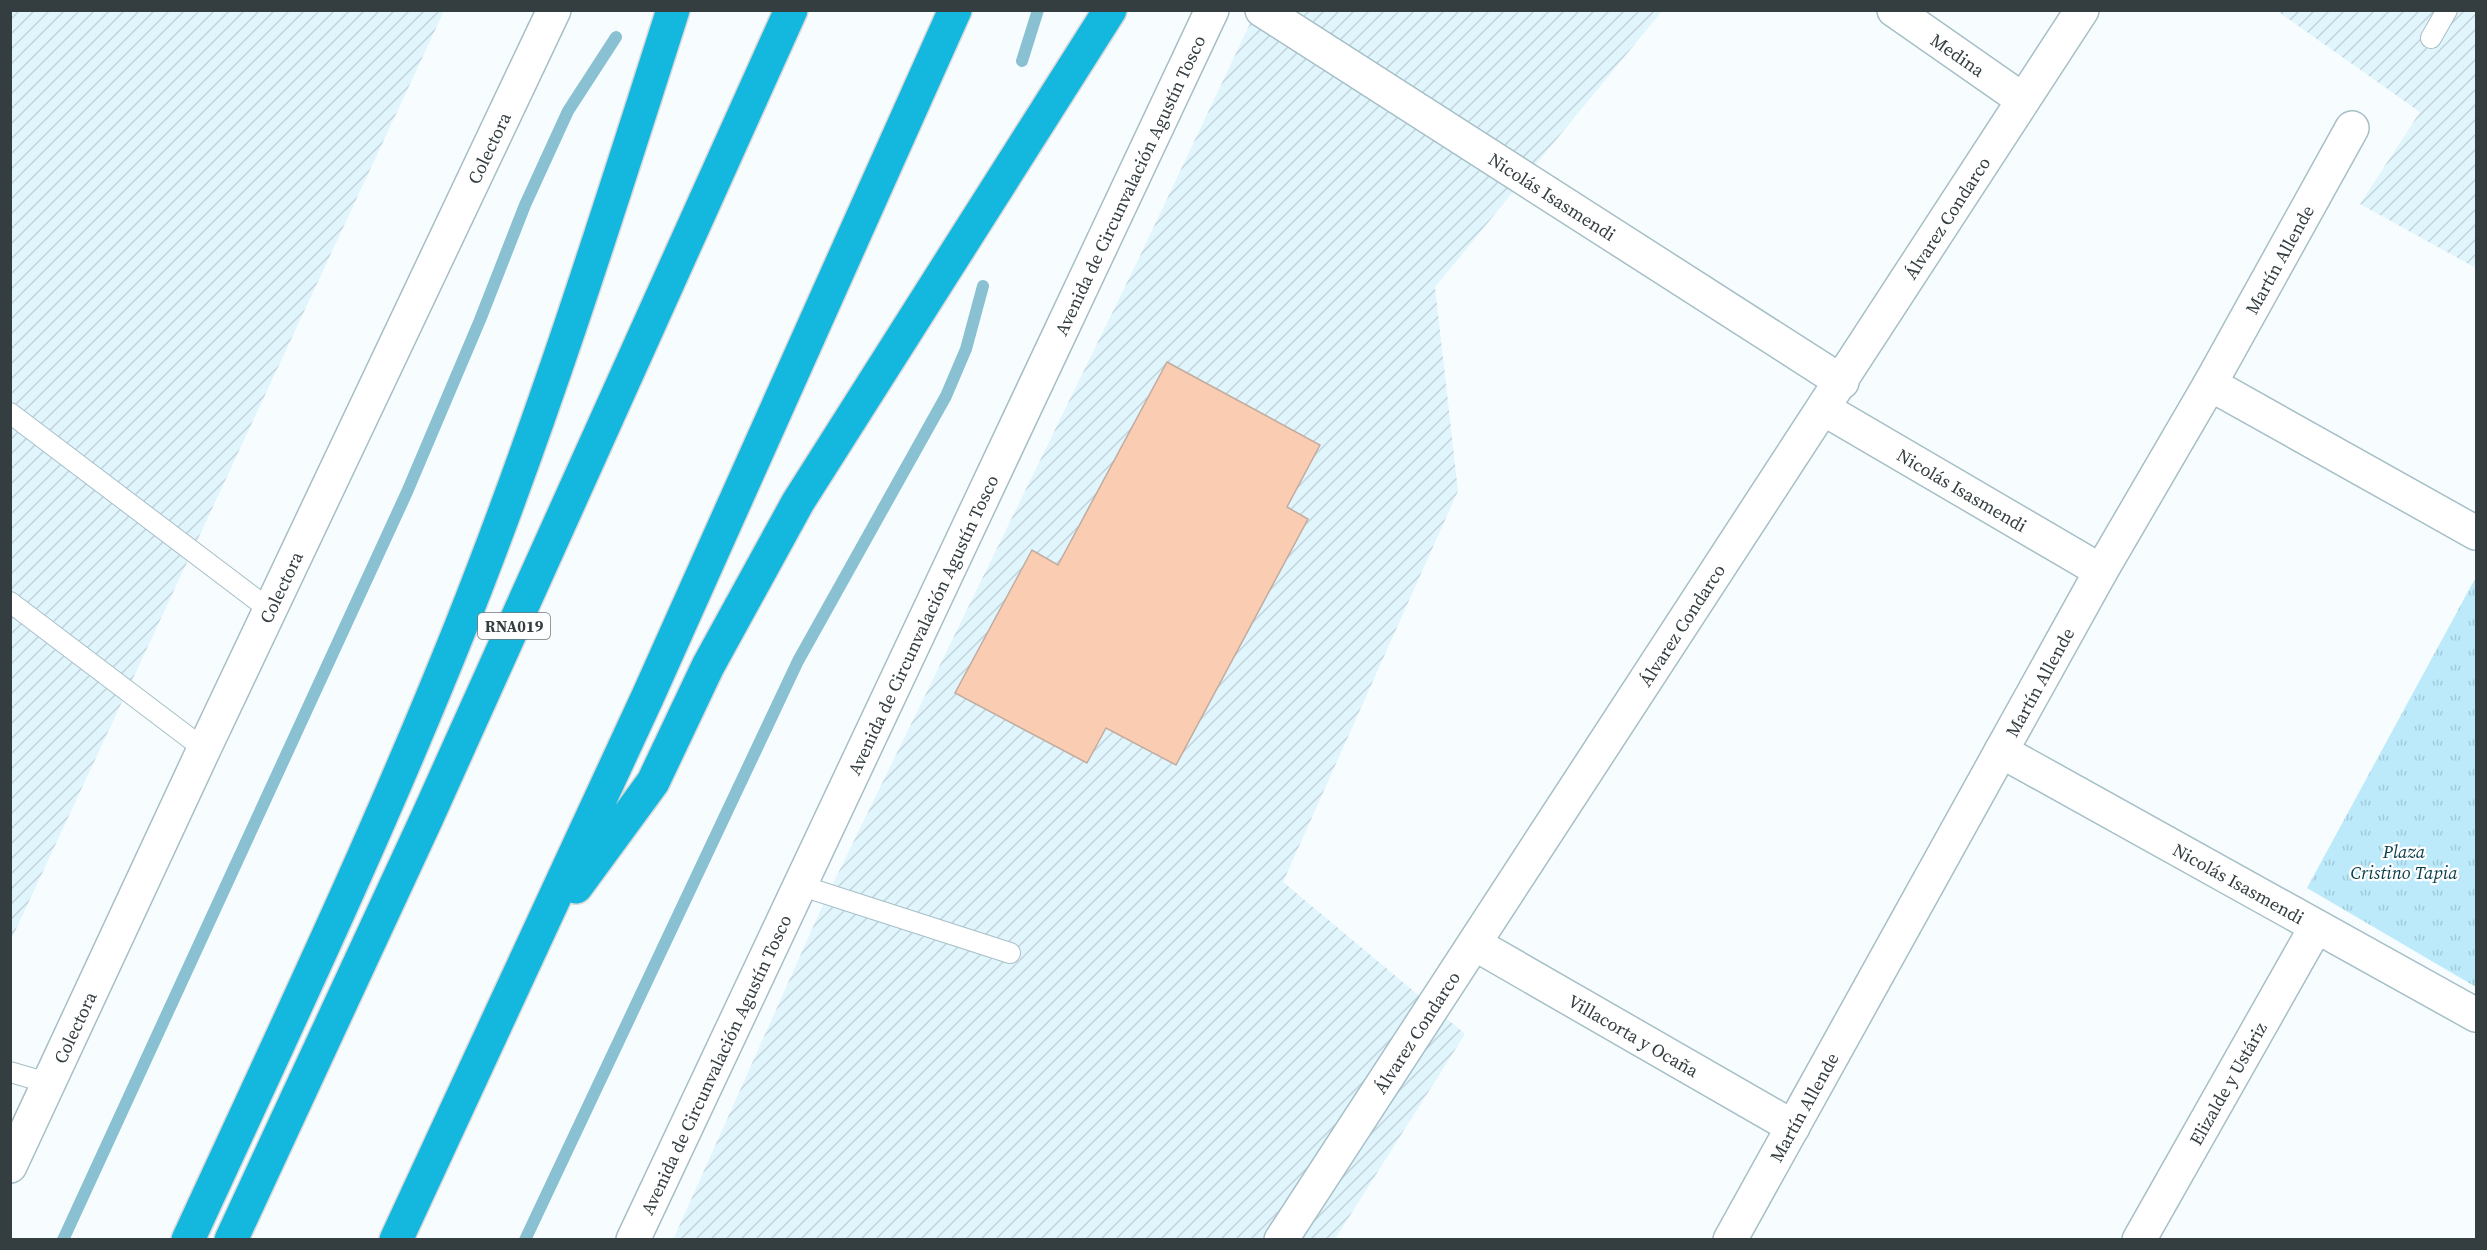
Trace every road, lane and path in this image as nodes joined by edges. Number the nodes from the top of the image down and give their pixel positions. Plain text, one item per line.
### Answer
1 (554, 10) edge
2 (672, 10) edge
3 (791, 10) edge
4 (955, 10) edge
5 (1110, 10) edge
6 (1212, 10) edge
7 (1262, 10) edge
8 (1894, 10) edge
9 (2082, 10) edge
10 (2447, 10) edge
11 (2431, 38) dead end
12 (2023, 100) junction
13 (2352, 128) dead end
14 (1842, 382) junction
15 (2210, 384) junction
16 (1824, 409) junction
17 (10, 413) edge
18 (2476, 533) edge
19 (2101, 571) junction
20 (10, 602) edge
21 (270, 610) junction
22 (204, 749) junction
23 (2001, 751) junction
24 (799, 885) junction
25 (2316, 927) junction
26 (1475, 944) junction
27 (534, 945) junction
28 (1010, 953) dead end
29 (2476, 1015) edge
30 (10, 1072) edge
31 (48, 1083) junction
32 (1793, 1126) junction
33 (10, 1166) edge
34 (188, 1239) edge
35 (231, 1239) edge
36 (396, 1239) edge
37 (633, 1239) edge
38 (1281, 1239) edge
39 (1730, 1239) edge
40 (2139, 1239) edge

1 - 21 street, Colectora
2 - 34 highway
3 - 35 highway, RNA019
4 - 27 highway
5 - 27 highway
6 - 24 street, Avenida de Circunvalación Agustín Tosco
7 - 14 street, Nicolás Isasmendi
8 - 12 street, Medina
9 - 12 street, Álvarez Condarco
10 - 11 lane
12 - 14 street, Álvarez Condarco
13 - 15 street, Martín Allende
14 - 16 street, Álvarez Condarco
15 - 18 street
15 - 19 street, Martín Allende
16 - 19 street, Nicolás Isasmendi
16 - 26 street, Álvarez Condarco
17 - 21 lane
19 - 23 street, Martín Allende
20 - 22 lane
21 - 22 street, Colectora
22 - 31 street, Colectora
23 - 25 street, Nicolás Isasmendi
23 - 32 street, Martín Allende
24 - 28 lane
24 - 37 street, Avenida de Circunvalación Agustín Tosco
25 - 29 street, Nicolás Isasmendi
25 - 40 street, Elizalde y Ustáriz
26 - 32 street, Villacorta y Ocaña
26 - 38 street, Álvarez Condarco
27 - 36 highway
30 - 31 lane
31 - 33 street, Colectora
32 - 39 street, Martín Allende

